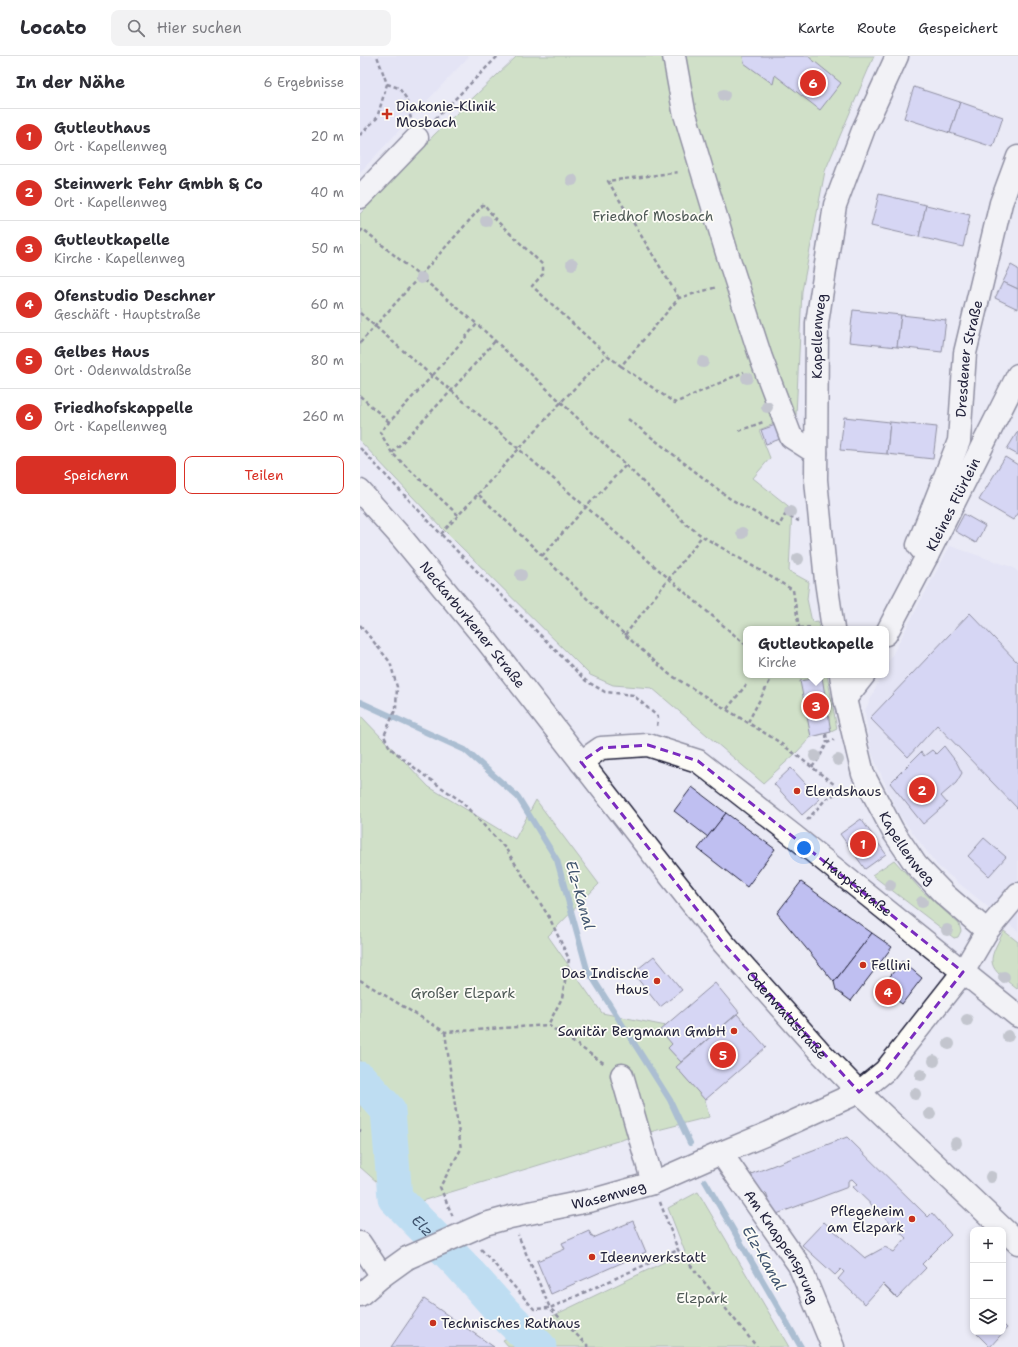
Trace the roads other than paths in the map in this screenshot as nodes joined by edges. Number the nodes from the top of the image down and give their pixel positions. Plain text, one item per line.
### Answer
1 (674, 56) edge
2 (897, 56) edge
3 (417, 138) road end
4 (1018, 157) edge
5 (360, 197) edge
6 (1018, 375) edge
7 (816, 453) junction
8 (360, 491) edge
9 (927, 556) junction
10 (833, 626) edge
11 (889, 628) edge
12 (842, 678) edge
13 (862, 678) edge
14 (845, 699) junction
15 (581, 762) junction
16 (1018, 894) edge
17 (987, 932) junction
18 (963, 972) junction
19 (1018, 1016) edge
20 (622, 1076) road end
21 (859, 1092) junction
22 (721, 1153) junction
23 (653, 1183) junction
24 (360, 1243) edge
25 (1018, 1243) edge
26 (382, 1276) junction
27 (360, 1294) edge
28 (833, 1347) edge

1 - 7 street
2 - 7 street, Kapellenweg
3 - 5 street
4 - 9 street, Dresdener Straße
6 - 9 street, Kleines Flürlein
7 - 10 street, Kapellenweg
8 - 15 street, Neckarburkener Straße
9 - 11 street, Kleines Flürlein
12 - 14 street, Kapellenweg
13 - 14 street
14 - 17 street, Kapellenweg
15 - 18 street, Hauptstraße
15 - 21 street, Odenwaldstraße
16 - 17 street, Wasemweg
17 - 18 street, Wasemweg
18 - 19 street, Hauptstraße
18 - 21 street, Wasemweg
20 - 23 street
21 - 22 street, Wasemweg
21 - 25 street, Odenwaldstraße
22 - 23 street, Wasemweg
22 - 28 street, Am Knappensprung
23 - 26 street, Wasemweg, bridge
24 - 26 street
26 - 27 street, Wasemweg

